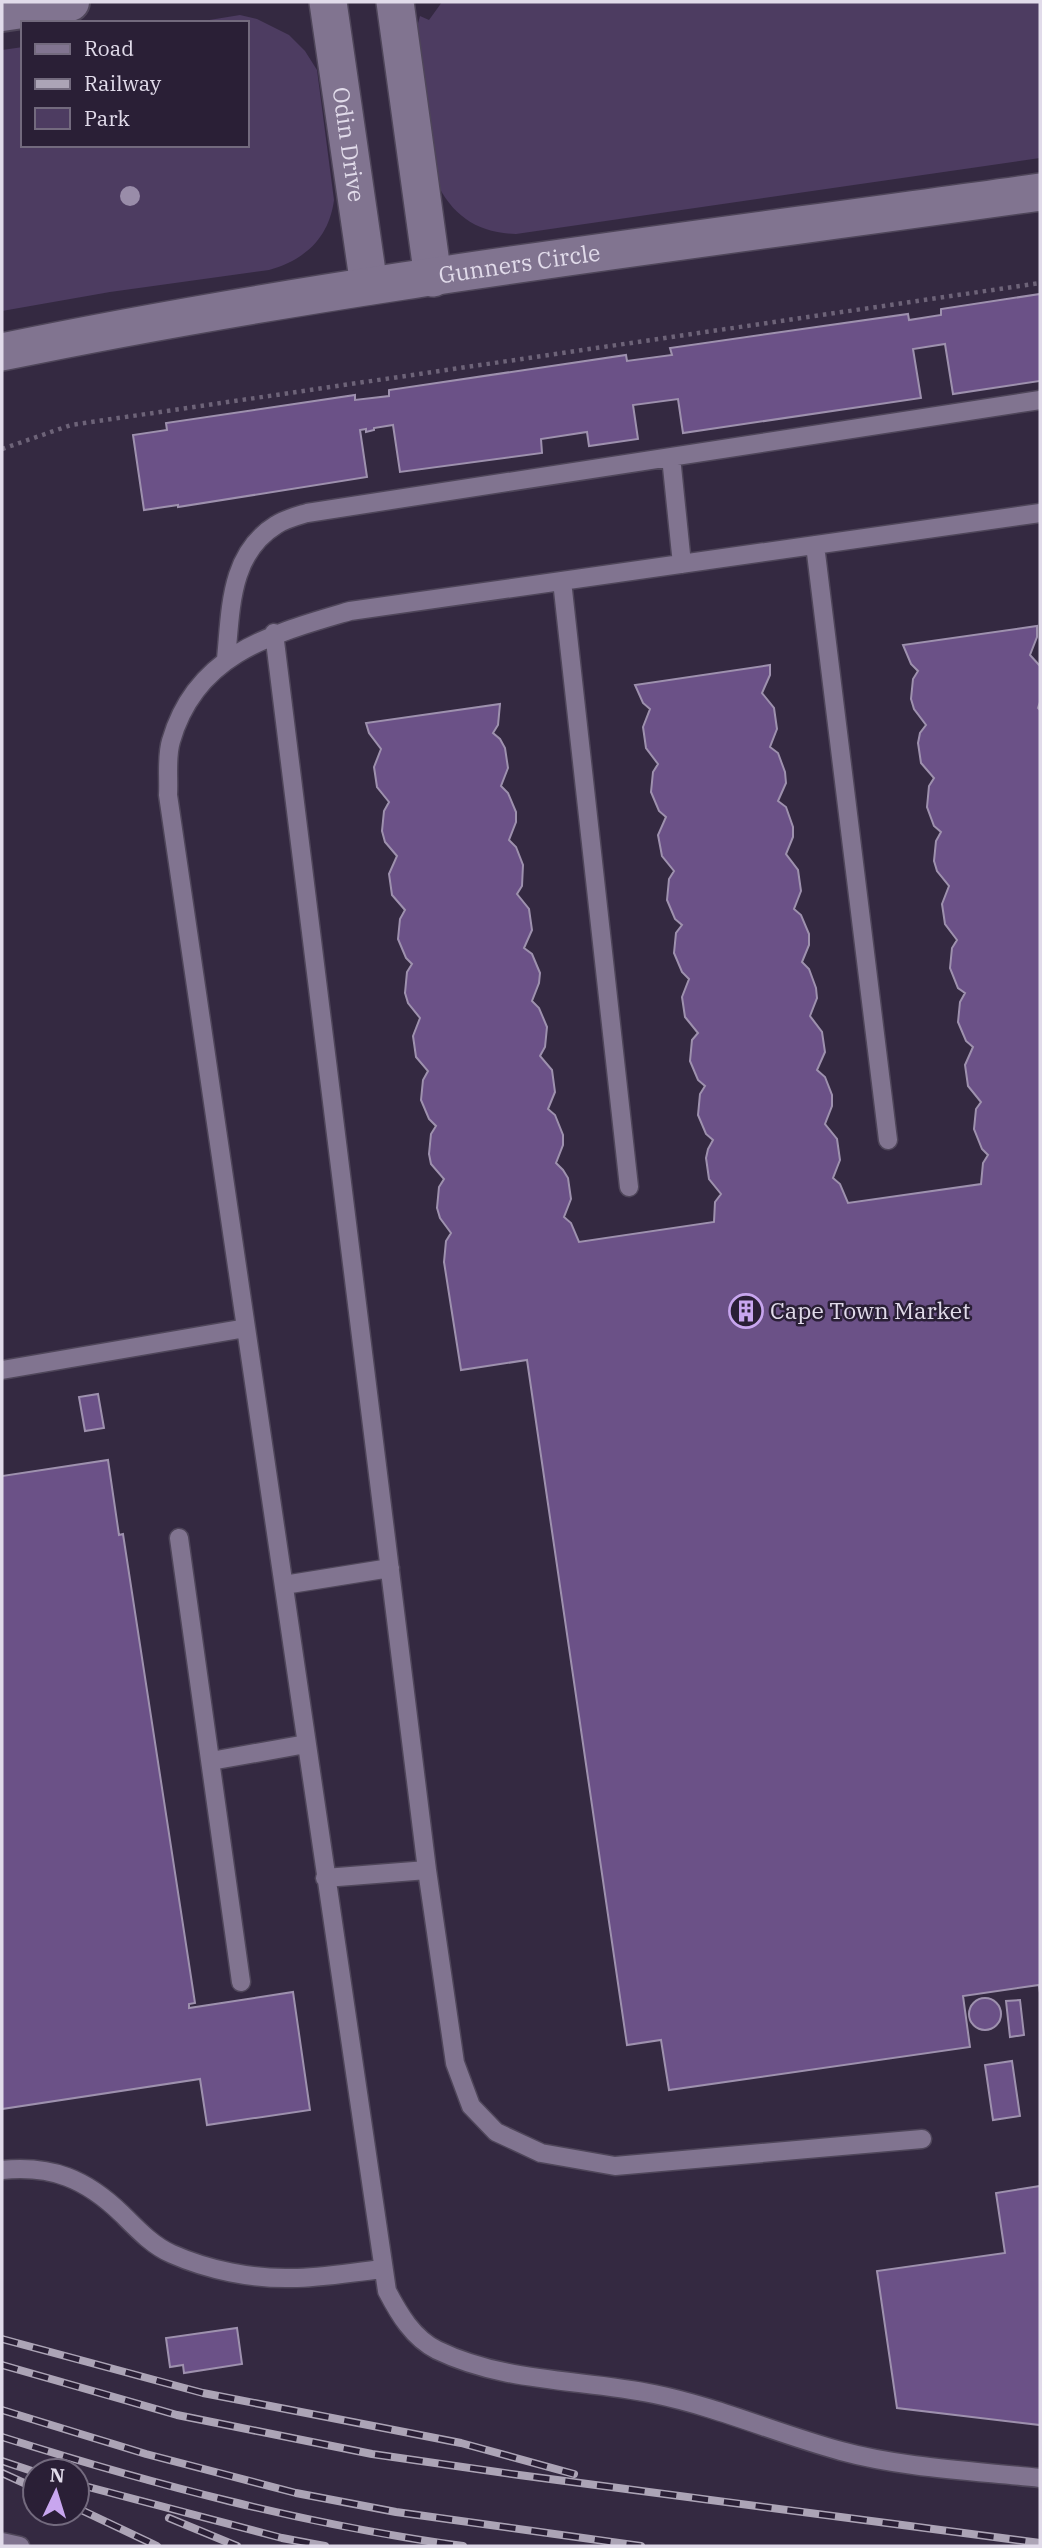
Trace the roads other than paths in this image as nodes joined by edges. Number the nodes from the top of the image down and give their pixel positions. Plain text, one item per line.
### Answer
1 (70, 2) edge
2 (328, 2) edge
3 (395, 2) edge
4 (2, 12) edge
5 (1040, 192) edge
6 (433, 278) junction
7 (369, 286) junction
8 (2, 352) edge
9 (1040, 400) edge
10 (671, 457) junction
11 (1040, 513) edge
12 (816, 545) junction
13 (682, 564) junction
14 (562, 581) junction
15 (274, 634) junction
16 (226, 659) junction
17 (888, 1140) dead end
18 (629, 1187) dead end
19 (246, 1328) junction
20 (2, 1370) edge
21 (179, 1538) dead end
22 (390, 1568) junction
23 (284, 1585) junction
24 (306, 1744) junction
25 (211, 1761) junction
26 (427, 1870) junction
27 (325, 1878) junction
28 (242, 1982) dead end
29 (922, 2139) dead end
30 (2, 2169) edge
31 (383, 2269) junction
32 (1040, 2478) edge
33 (2, 2542) edge
34 (20, 2546) edge

1 - 4 main road
2 - 7 street, Odin Drive
3 - 6 street
5 - 6 street, Gunners Circle
6 - 7 street, Gunners Circle
7 - 8 street, Gunners Circle
9 - 10 lane
10 - 13 lane
10 - 16 lane
11 - 12 lane
12 - 13 lane
12 - 17 lane
13 - 14 lane
14 - 15 lane
14 - 18 lane
15 - 16 lane
15 - 22 lane
16 - 19 lane
19 - 20 lane
19 - 23 lane
21 - 25 lane
22 - 23 lane
22 - 26 lane
23 - 24 lane
24 - 25 lane
24 - 27 lane
25 - 28 lane
26 - 27 lane
26 - 29 lane
27 - 31 lane
30 - 31 lane
31 - 32 lane
33 - 34 lane

